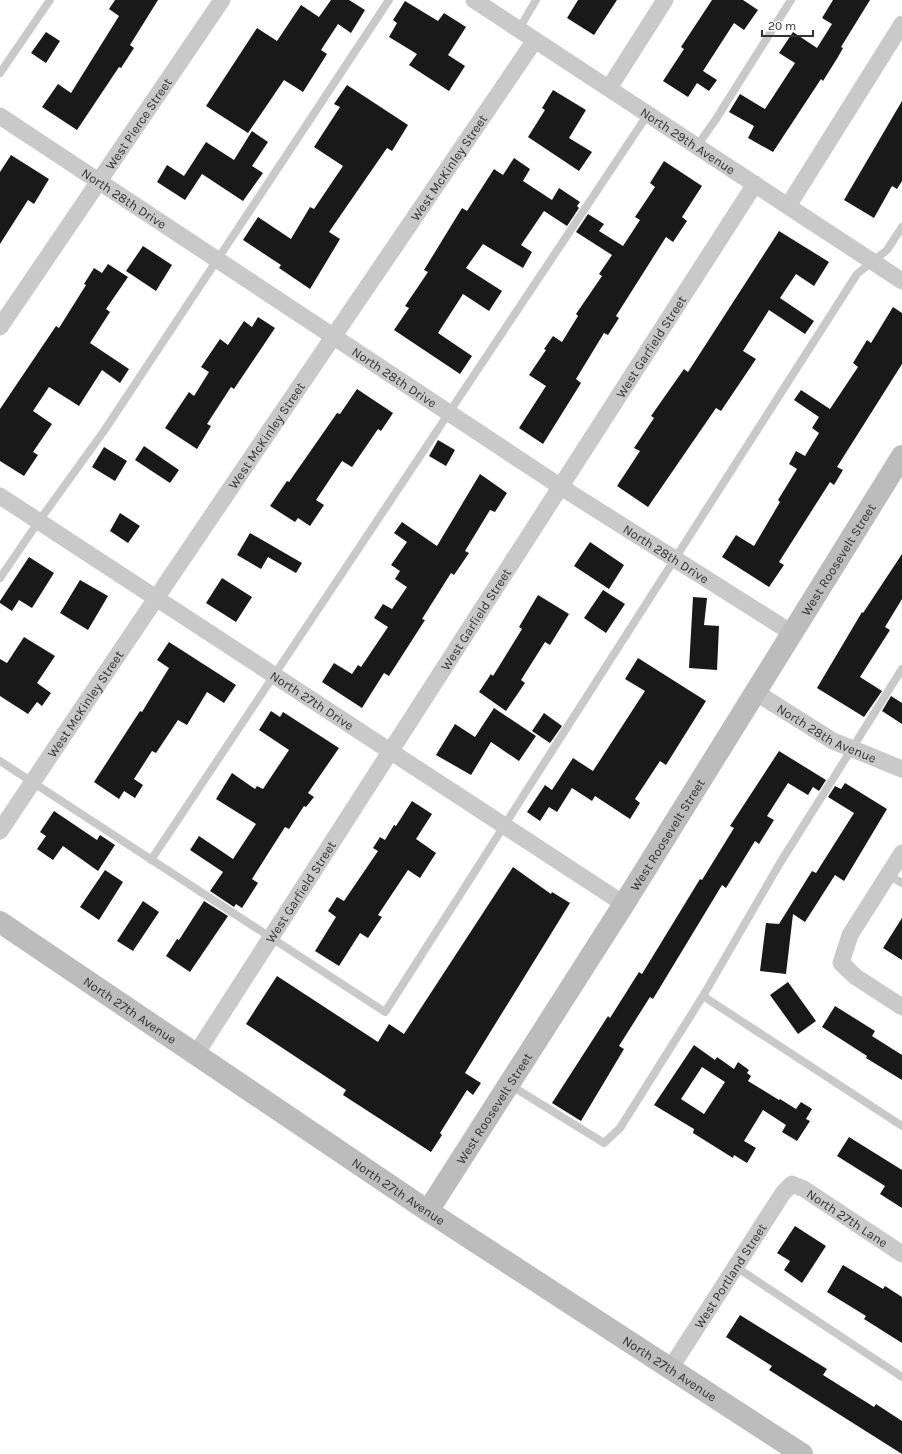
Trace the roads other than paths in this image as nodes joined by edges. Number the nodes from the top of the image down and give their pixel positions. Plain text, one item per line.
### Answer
1 (50, 0) edge
2 (222, 0) edge
3 (389, 0) edge
4 (474, 0) edge
5 (536, 0) edge
6 (665, 0) edge
7 (791, 0) edge
8 (902, 24) edge
9 (519, 29) junction
10 (535, 40) junction
11 (0, 73) edge
12 (609, 88) junction
13 (648, 114) junction
14 (0, 116) edge
15 (697, 146) junction
16 (98, 181) junction
17 (755, 184) junction
18 (788, 206) junction
19 (902, 226) edge
20 (217, 259) junction
21 (872, 261) junction
22 (902, 281) edge
23 (0, 327) edge
24 (334, 337) junction
25 (449, 412) junction
26 (902, 456) edge
27 (561, 488) junction
28 (0, 496) edge
29 (39, 521) junction
30 (676, 559) junction
31 (0, 578) edge
32 (155, 597) junction
33 (792, 633) junction
34 (902, 669) edge
35 (273, 674) junction
36 (755, 692) junction
37 (851, 749) junction
38 (391, 751) junction
39 (0, 761) edge
40 (902, 769) edge
41 (32, 782) junction
42 (505, 826) junction
43 (0, 831) edge
44 (902, 853) edge
45 (151, 860) junction
46 (895, 879) edge
47 (624, 904) junction
48 (0, 922) edge
49 (270, 938) junction
50 (703, 996) junction
51 (902, 1007) edge
52 (196, 1054) junction
53 (509, 1085) junction
54 (902, 1126) edge
55 (792, 1184) joint
56 (428, 1211) junction
57 (902, 1254) edge
58 (736, 1267) junction
59 (670, 1369) junction
60 (902, 1377) edge
61 (802, 1454) edge

1 - 11 lane
2 - 16 street, West Pierce Street
3 - 20 lane
4 - 9 street, North 29th Avenue
5 - 9 lane
6 - 12 street
7 - 15 lane
8 - 18 street
9 - 10 street, North 29th Avenue
10 - 12 street, North 29th Avenue
10 - 24 street, West McKinley Street
12 - 13 street, North 29th Avenue
13 - 15 street, North 29th Avenue
13 - 25 lane
14 - 16 street, North 28th Drive
15 - 17 street, North 29th Avenue
16 - 20 street, North 28th Drive
16 - 23 street, West Pierce Street
17 - 18 street, North 29th Avenue
17 - 27 street, West Garfield Street
18 - 21 street, North 29th Avenue
19 - 21 lane
20 - 24 street, North 28th Drive
20 - 29 lane
21 - 22 street, North 29th Avenue
21 - 30 lane
24 - 25 street, North 28th Drive
24 - 32 street, West McKinley Street
25 - 27 street, North 28th Drive
25 - 35 lane
26 - 33 main road, West Roosevelt Street
27 - 30 street, North 28th Drive
27 - 38 street, West Garfield Street
28 - 29 street, North 27th Drive
29 - 31 lane
29 - 32 street, North 27th Drive
30 - 33 street, North 28th Drive
30 - 42 lane
32 - 35 street, North 27th Drive
32 - 41 street, West McKinley Street
33 - 36 main road, West Roosevelt Street
34 - 37 lane
35 - 38 street, North 27th Drive
35 - 45 lane
36 - 37 street, North 28th Avenue
36 - 47 main road, West Roosevelt Street
37 - 40 street, North 28th Avenue
37 - 50 lane
38 - 42 street, North 27th Drive
38 - 49 street, West Garfield Street
39 - 41 lane
41 - 43 street, West McKinley Street
41 - 45 lane
42 - 47 street, North 27th Drive
42 - 49 lane
44 - 46 street
45 - 49 lane
46 - 51 street
47 - 53 main road, West Roosevelt Street
48 - 52 main road, North 27th Avenue
49 - 52 street, West Garfield Street
50 - 53 lane
50 - 54 lane
52 - 56 main road, North 27th Avenue
53 - 56 main road, West Roosevelt Street
55 - 57 street, North 27th Lane
55 - 58 street, West Portland Street
56 - 59 main road, North 27th Avenue
58 - 59 street, West Portland Street
58 - 60 lane
59 - 61 main road, North 27th Avenue

